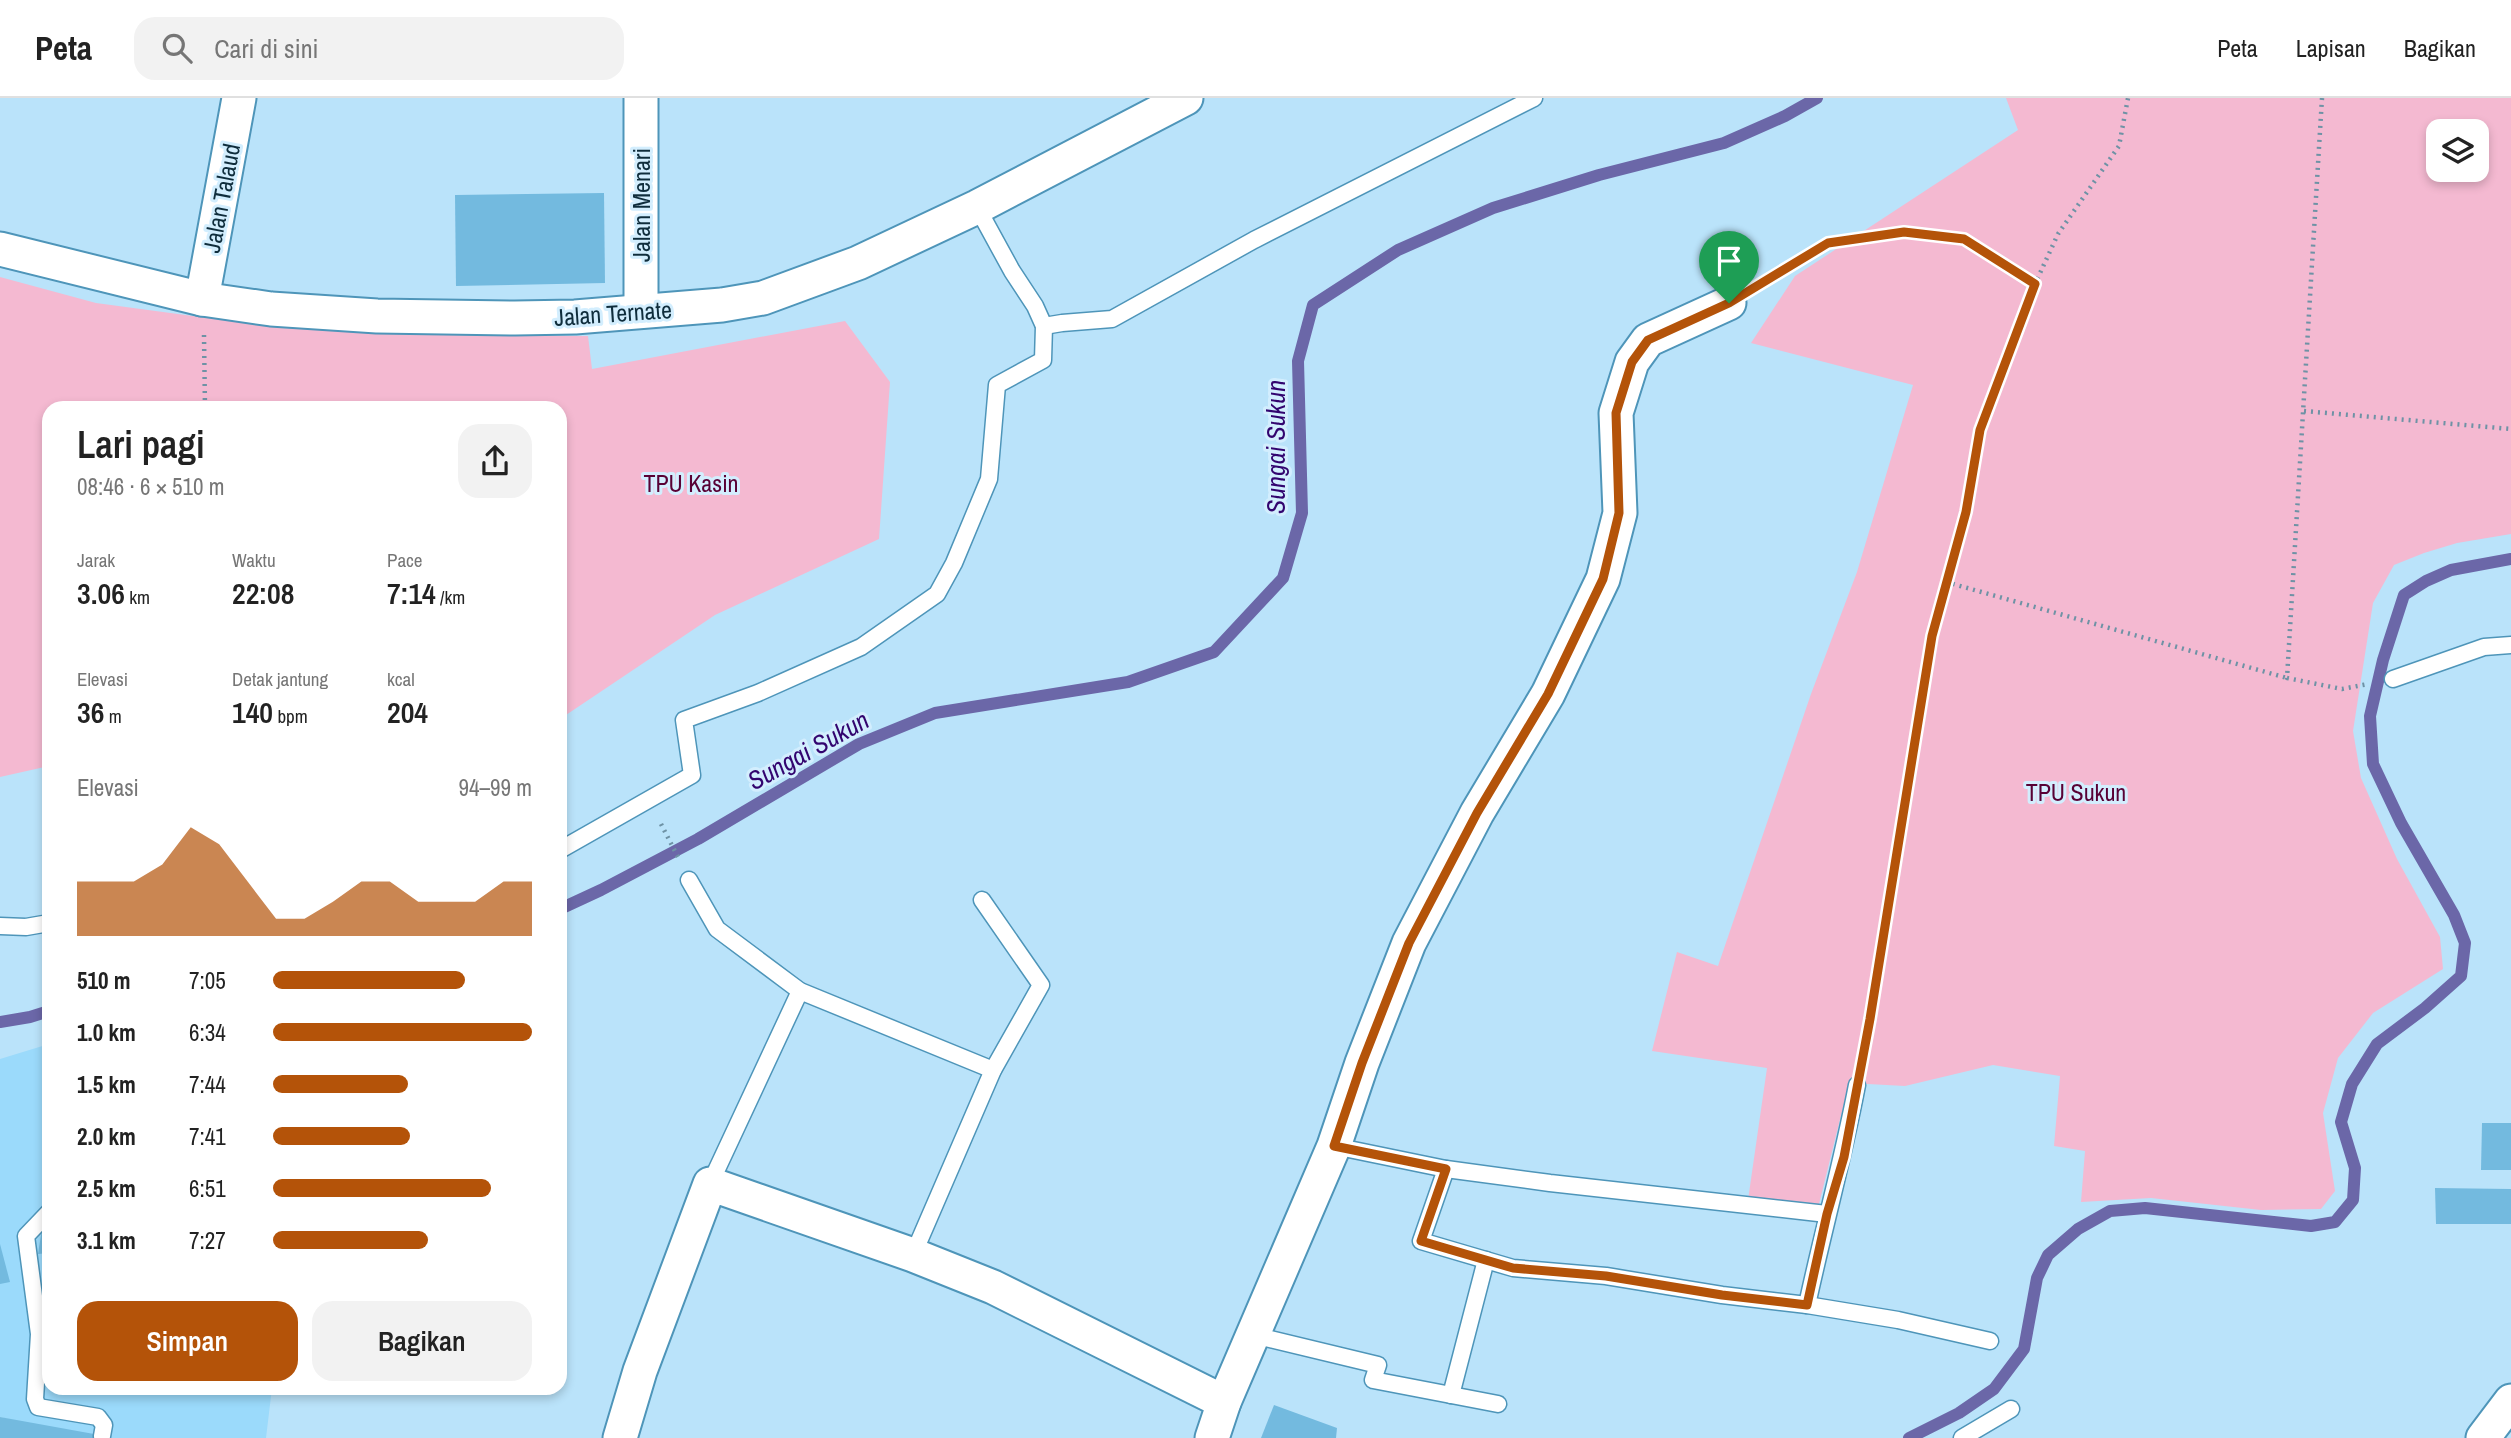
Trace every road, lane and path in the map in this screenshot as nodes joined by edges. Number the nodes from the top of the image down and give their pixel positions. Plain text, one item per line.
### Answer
1 (239, 98) edge
2 (641, 98) edge
3 (1186, 98) edge
4 (1534, 98) edge
5 (2128, 98) edge
6 (2322, 98) edge
7 (977, 206) junction
8 (0, 249) edge
9 (2035, 284) junction
10 (202, 299) junction
11 (1729, 303) joint
12 (641, 311) junction
13 (1044, 327) junction
14 (205, 401) edge
15 (2304, 411) junction
16 (2511, 429) edge
17 (1946, 582) junction
18 (2511, 645) edge
19 (2287, 677) junction
20 (2393, 679) dead end
21 (2342, 689) dead end
22 (650, 801) junction
23 (567, 846) edge
24 (689, 880) joint
25 (982, 900) dead end
26 (42, 924) edge
27 (0, 926) edge
28 (800, 990) junction
29 (993, 1070) junction
30 (1857, 1084) joint
31 (1334, 1146) junction
32 (1446, 1169) junction
33 (710, 1184) junction
34 (1827, 1214) junction
35 (42, 1219) edge
36 (913, 1255) junction
37 (1486, 1260) junction
38 (1807, 1305) junction
39 (1253, 1335) junction
40 (1990, 1341) dead end
41 (1451, 1395) junction
42 (2511, 1401) edge
43 (1224, 1402) junction
44 (1497, 1404) dead end
45 (2011, 1409) dead end
46 (102, 1436) dead end
47 (620, 1438) edge
48 (1212, 1438) edge
49 (1962, 1438) edge
50 (2483, 1438) edge

1 - 10 street, Jalan Talaud
2 - 12 street, Jalan Menari
3 - 7 street, Jalan Ternate
4 - 13 lane
5 - 9 path
6 - 15 path
7 - 12 street, Jalan Ternate
7 - 13 lane
8 - 10 street, Jalan Ternate
9 - 11 path
9 - 17 path
10 - 12 street, Jalan Ternate
10 - 14 path
11 - 31 street
13 - 22 lane
15 - 16 path
15 - 19 path
17 - 19 path
17 - 30 path
18 - 20 lane
19 - 21 path
22 - 23 lane
22 - 24 path
24 - 28 lane
25 - 29 lane
26 - 27 lane
28 - 29 lane
28 - 33 lane
29 - 36 lane
30 - 34 lane
31 - 32 lane
31 - 39 street
32 - 34 lane
32 - 37 lane
33 - 36 street
33 - 47 street
34 - 38 lane
35 - 46 lane
36 - 43 street
37 - 38 lane
37 - 41 lane
38 - 40 lane
39 - 41 lane
39 - 43 street
41 - 44 lane
42 - 50 street
43 - 48 street
45 - 49 lane

